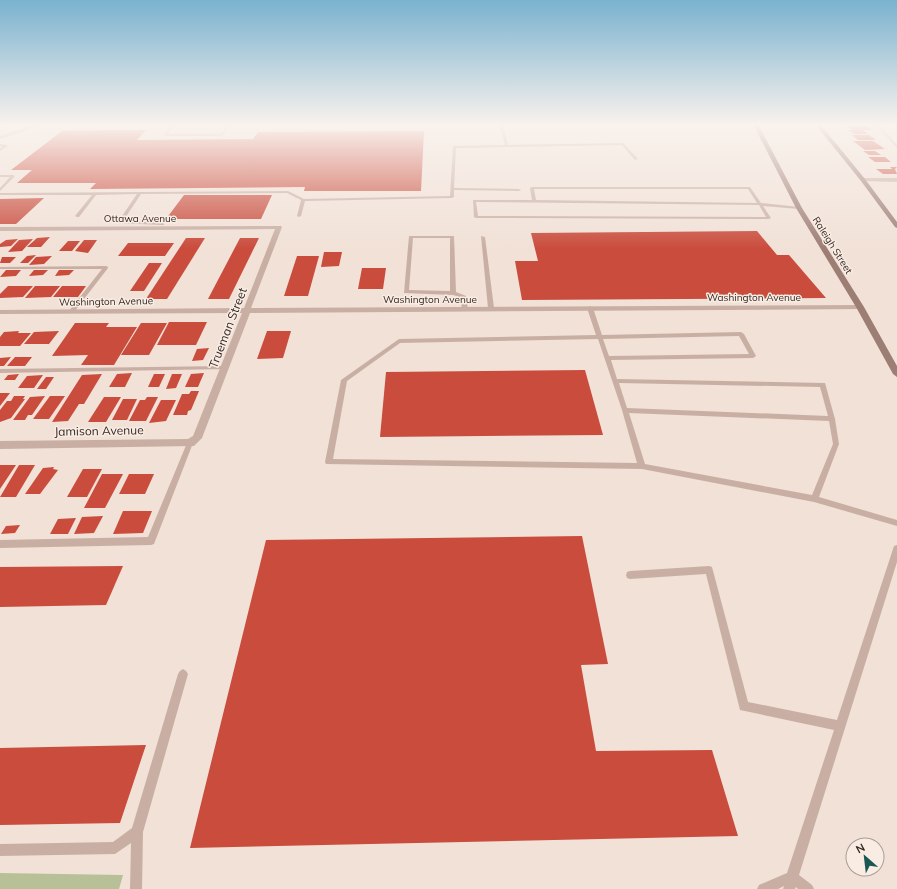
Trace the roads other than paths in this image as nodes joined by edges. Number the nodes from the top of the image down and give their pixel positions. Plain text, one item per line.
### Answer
1 (453, 165) edge
2 (777, 165) edge
3 (851, 165) edge
4 (0, 176) edge
5 (863, 180) junction
6 (897, 180) edge
7 (452, 189) junction
8 (0, 190) edge
9 (519, 190) dead end
10 (95, 193) junction
11 (140, 193) junction
12 (0, 194) edge
13 (303, 200) junction
14 (534, 201) junction
15 (760, 204) junction
16 (799, 208) junction
17 (77, 216) dead end
18 (299, 216) dead end
19 (162, 224) dead end
20 (897, 226) edge
21 (280, 227) joint
22 (0, 229) edge
23 (483, 237) dead end
24 (0, 268) edge
25 (453, 293) junction
26 (860, 307) junction
27 (491, 308) junction
28 (590, 308) junction
29 (248, 309) junction
30 (465, 309) junction
31 (72, 311) junction
32 (0, 312) edge
33 (600, 337) junction
34 (607, 358) junction
35 (225, 368) junction
36 (0, 371) edge
37 (897, 374) edge
38 (615, 381) junction
39 (625, 410) junction
40 (832, 419) junction
41 (194, 441) junction
42 (0, 445) edge
43 (642, 466) junction
44 (814, 499) junction
45 (897, 523) edge
46 (0, 544) edge
47 (897, 549) edge
48 (630, 575) dead end
49 (183, 674) dead end
50 (841, 726) junction
51 (137, 832) junction
52 (0, 850) edge
53 (792, 877) junction
54 (136, 889) edge
55 (763, 889) edge
56 (789, 889) edge
57 (808, 889) edge

1 - 7 lane
2 - 16 street, Raleigh Street
3 - 5 street
4 - 8 lane
5 - 6 street
5 - 20 street
7 - 9 lane
7 - 13 lane
10 - 11 lane
10 - 12 lane
10 - 17 lane
11 - 13 lane
11 - 19 lane
13 - 18 lane
14 - 15 lane
14 - 15 lane
14 - 15 lane
15 - 16 lane
16 - 26 street, Raleigh Street
21 - 22 street, Ottawa Avenue
21 - 29 street, Trueman Street
23 - 27 lane
24 - 31 lane
25 - 25 lane
25 - 30 lane
26 - 28 street, Washington Avenue
26 - 37 street, Raleigh Street
27 - 28 street, Washington Avenue
27 - 30 street, Washington Avenue
28 - 33 lane
29 - 30 street, Washington Avenue
29 - 31 street, Washington Avenue
29 - 35 street, Trueman Street
31 - 32 street, Washington Avenue
33 - 34 lane
33 - 34 lane
33 - 43 lane
34 - 38 lane
35 - 36 lane
35 - 41 street, Trueman Street
38 - 39 lane
38 - 40 lane
39 - 40 lane
39 - 43 lane
40 - 44 lane
41 - 42 street, Jamison Avenue
41 - 46 lane
43 - 44 lane
44 - 45 lane
47 - 50 lane
48 - 50 lane
49 - 51 lane
50 - 53 lane
51 - 52 lane
51 - 54 lane
53 - 55 lane
53 - 56 lane
53 - 57 lane

